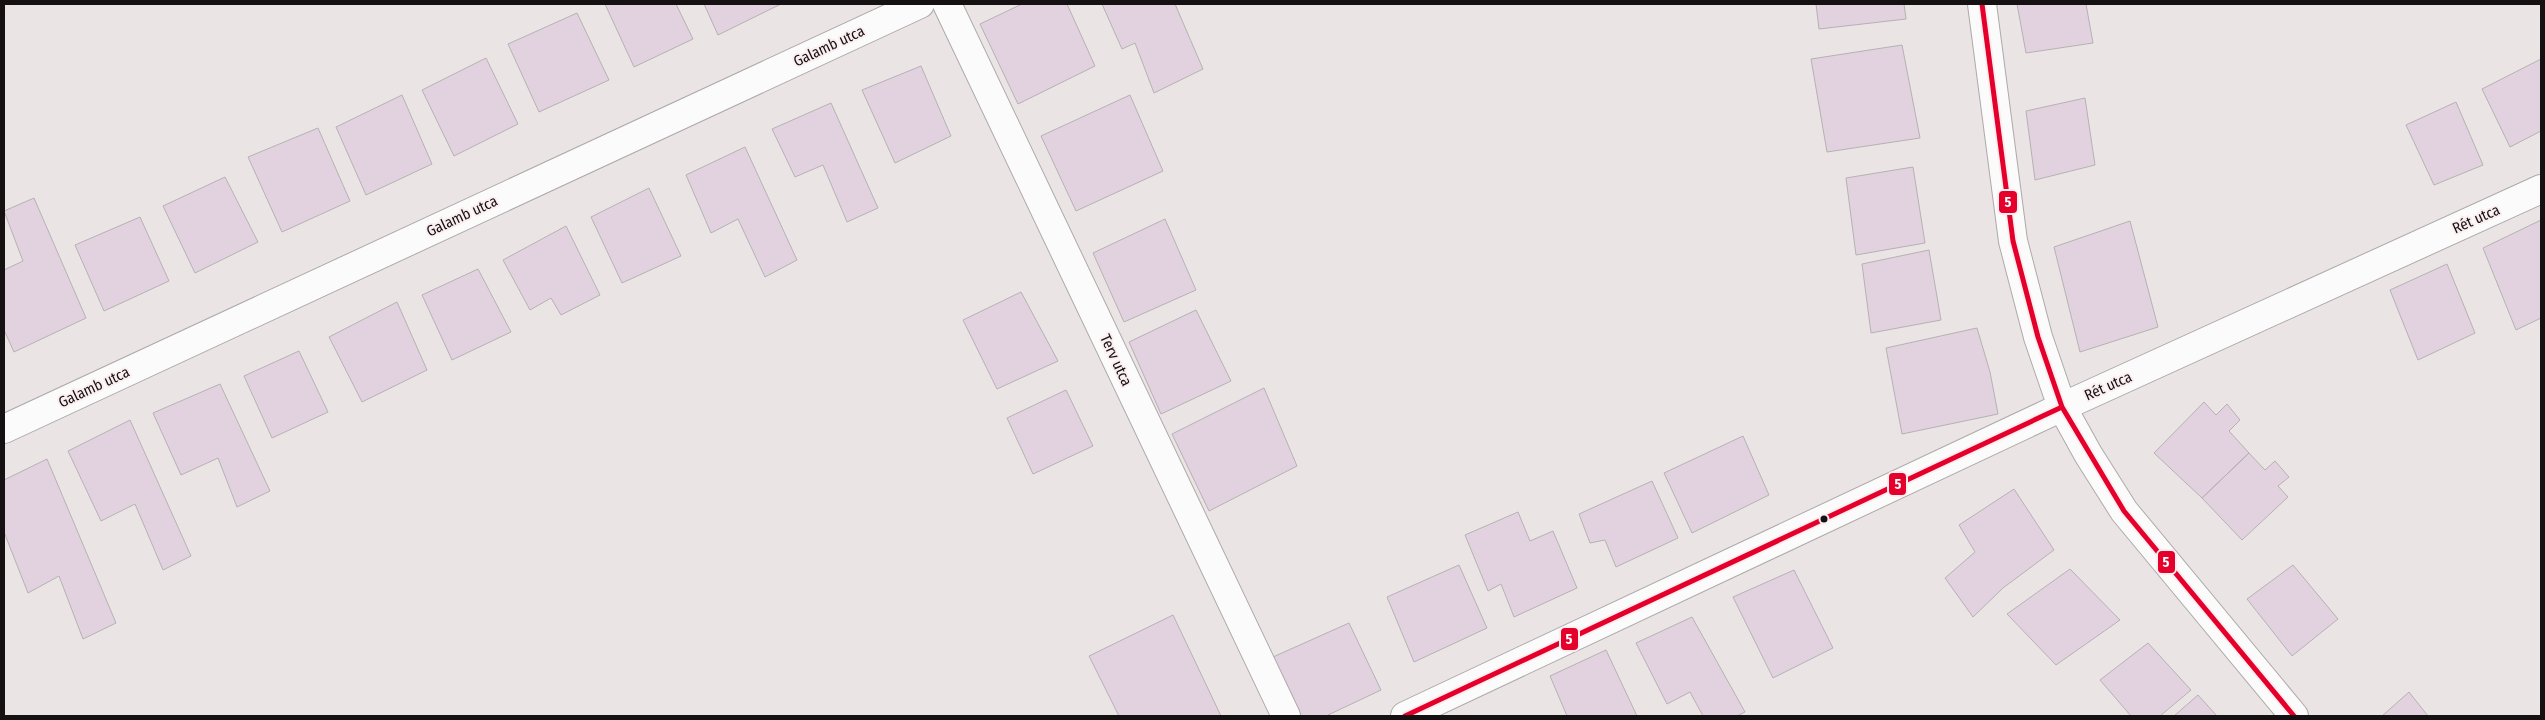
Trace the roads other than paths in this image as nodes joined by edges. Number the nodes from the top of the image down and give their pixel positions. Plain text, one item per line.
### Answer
1 (920, 4) edge
2 (947, 4) edge
3 (1982, 4) edge
4 (2541, 189) edge
5 (2062, 407) junction
6 (4, 429) edge
7 (1286, 716) edge
8 (1405, 716) edge
9 (2294, 716) edge

1 - 6 street, Galamb utca
2 - 7 street, Terv utca
3 - 5 street
4 - 5 street, Rét utca
5 - 8 street, Rét utca
5 - 9 street

